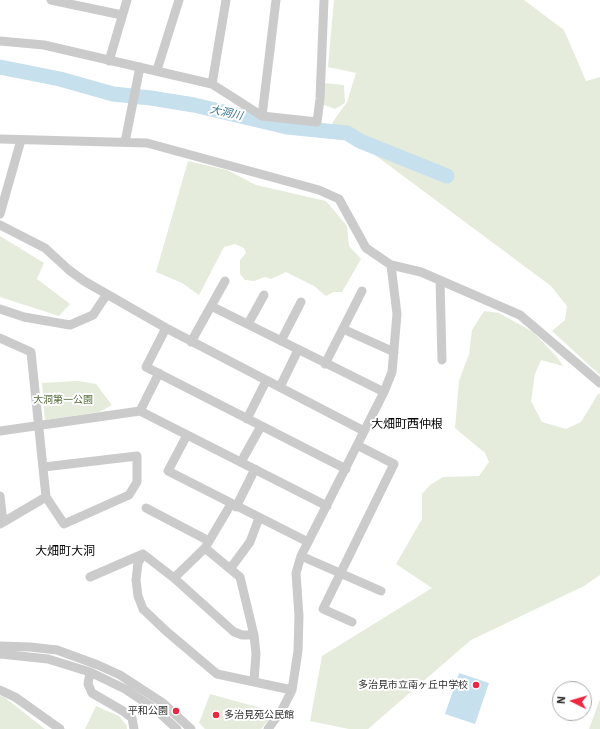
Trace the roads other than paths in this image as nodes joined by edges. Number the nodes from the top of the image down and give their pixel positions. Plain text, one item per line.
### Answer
1 (51, 0) edge
2 (127, 0) edge
3 (179, 0) edge
4 (223, 0) edge
5 (227, 0) edge
6 (276, 0) edge
7 (324, 0) edge
8 (122, 15) junction
9 (0, 41) edge
10 (109, 61) junction
11 (140, 68) junction
12 (157, 70) junction
13 (212, 84) junction
14 (262, 116) junction
15 (0, 139) edge
16 (21, 140) junction
17 (125, 142) junction
18 (0, 214) edge
19 (0, 225) edge
20 (391, 265) junction
21 (440, 280) junction
22 (225, 281) dead end
23 (362, 291) dead end
24 (106, 294) junction
25 (264, 295) dead end
26 (301, 302) dead end
27 (211, 306) junction
28 (0, 308) edge
29 (248, 324) junction
30 (166, 328) junction
31 (343, 329) junction
32 (0, 338) edge
33 (281, 341) junction
34 (192, 342) junction
35 (298, 350) junction
36 (394, 352) junction
37 (442, 360) dead end
38 (325, 364) junction
39 (159, 374) junction
40 (266, 381) junction
41 (600, 382) edge
42 (280, 387) junction
43 (384, 392) junction
44 (140, 411) junction
45 (247, 418) junction
46 (40, 426) junction
47 (261, 426) junction
48 (0, 431) edge
49 (364, 431) junction
50 (187, 435) junction
51 (357, 446) junction
52 (241, 462) junction
53 (44, 467) junction
54 (346, 469) junction
55 (255, 470) junction
56 (0, 496) edge
57 (46, 497) junction
58 (234, 505) junction
59 (327, 506) junction
60 (146, 508) dead end
61 (259, 518) junction
62 (2, 523) edge
63 (308, 542) junction
64 (207, 544) junction
65 (143, 554) junction
66 (301, 556) junction
67 (230, 569) junction
68 (340, 573) junction
69 (90, 576) dead end
70 (174, 578) junction
71 (382, 591) dead end
72 (352, 622) dead end
73 (254, 635) junction
74 (0, 646) edge
75 (0, 654) edge
76 (90, 672) junction
77 (254, 681) junction
78 (0, 690) edge
79 (292, 690) junction
80 (60, 729) edge
81 (134, 729) edge
82 (177, 729) edge
83 (191, 729) edge
84 (268, 729) edge

1 - 8 street
2 - 8 street
3 - 12 street
4 - 5 street
5 - 13 street
6 - 14 street
7 - 14 street
8 - 10 street
9 - 10 street
10 - 11 street
11 - 12 street
11 - 17 street
12 - 13 street
13 - 14 street
15 - 16 street
16 - 17 street
16 - 18 street
17 - 20 street
19 - 24 street
20 - 21 street
20 - 36 street
21 - 37 street
21 - 41 street
22 - 27 street
23 - 31 street
24 - 28 street
24 - 30 street
25 - 29 street
26 - 33 street
27 - 29 street
27 - 34 street
29 - 33 street
30 - 34 street
30 - 39 street
31 - 36 street
31 - 38 street
32 - 46 street
33 - 35 street
34 - 40 street
35 - 38 street
35 - 42 street
36 - 43 street
38 - 43 street
39 - 44 street
39 - 45 street
40 - 42 street
40 - 45 street
42 - 49 street
43 - 49 street
44 - 46 street
44 - 50 street
45 - 47 street
46 - 48 street
46 - 53 street
47 - 52 street
47 - 54 street
49 - 51 street
50 - 52 street
50 - 58 street
51 - 54 street
51 - 68 street
52 - 55 street
53 - 57 street
53 - 57 street
54 - 59 street
55 - 58 street
55 - 59 street
56 - 62 street
57 - 62 street
58 - 61 street
58 - 64 street
59 - 63 street
60 - 64 street
61 - 63 street
61 - 67 street
63 - 66 street
64 - 67 street
64 - 70 street
65 - 69 street
65 - 70 street
65 - 77 street
66 - 68 street
66 - 79 street
67 - 73 street
68 - 71 street
68 - 72 street
70 - 73 street
73 - 77 street
74 - 83 street
75 - 76 street
76 - 81 street
76 - 82 street
77 - 79 street
78 - 80 street
79 - 84 street

